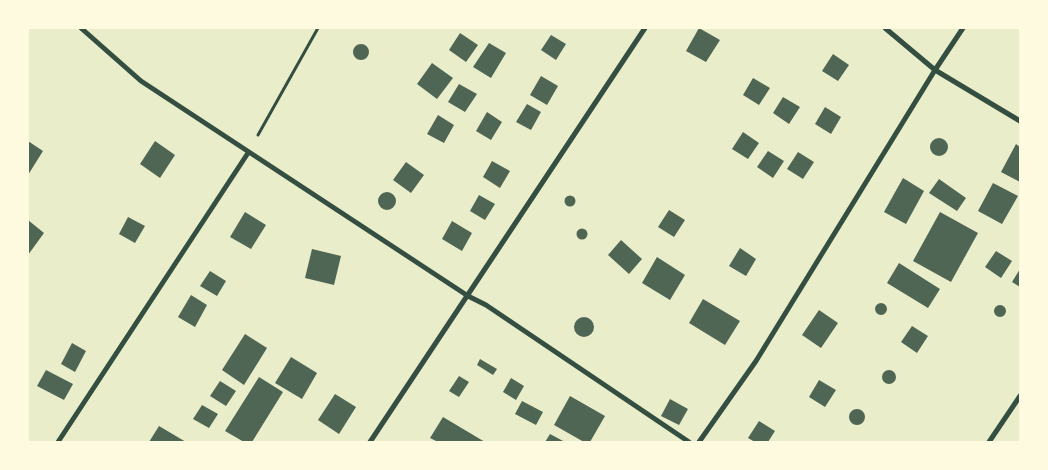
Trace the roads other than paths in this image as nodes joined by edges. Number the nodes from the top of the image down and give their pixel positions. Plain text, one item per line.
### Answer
1 (81, 28) edge
2 (645, 28) edge
3 (885, 28) edge
4 (963, 28) edge
5 (935, 70) junction
6 (1020, 121) edge
7 (248, 153) junction
8 (468, 296) junction
9 (1020, 396) edge
10 (58, 442) edge
11 (370, 442) edge
12 (689, 442) edge
13 (699, 442) edge
14 (989, 442) edge

1 - 7 street
2 - 8 street
3 - 5 street
4 - 5 street
5 - 6 street
5 - 13 street
7 - 8 street
7 - 10 street
8 - 11 street
8 - 12 street
9 - 14 street

